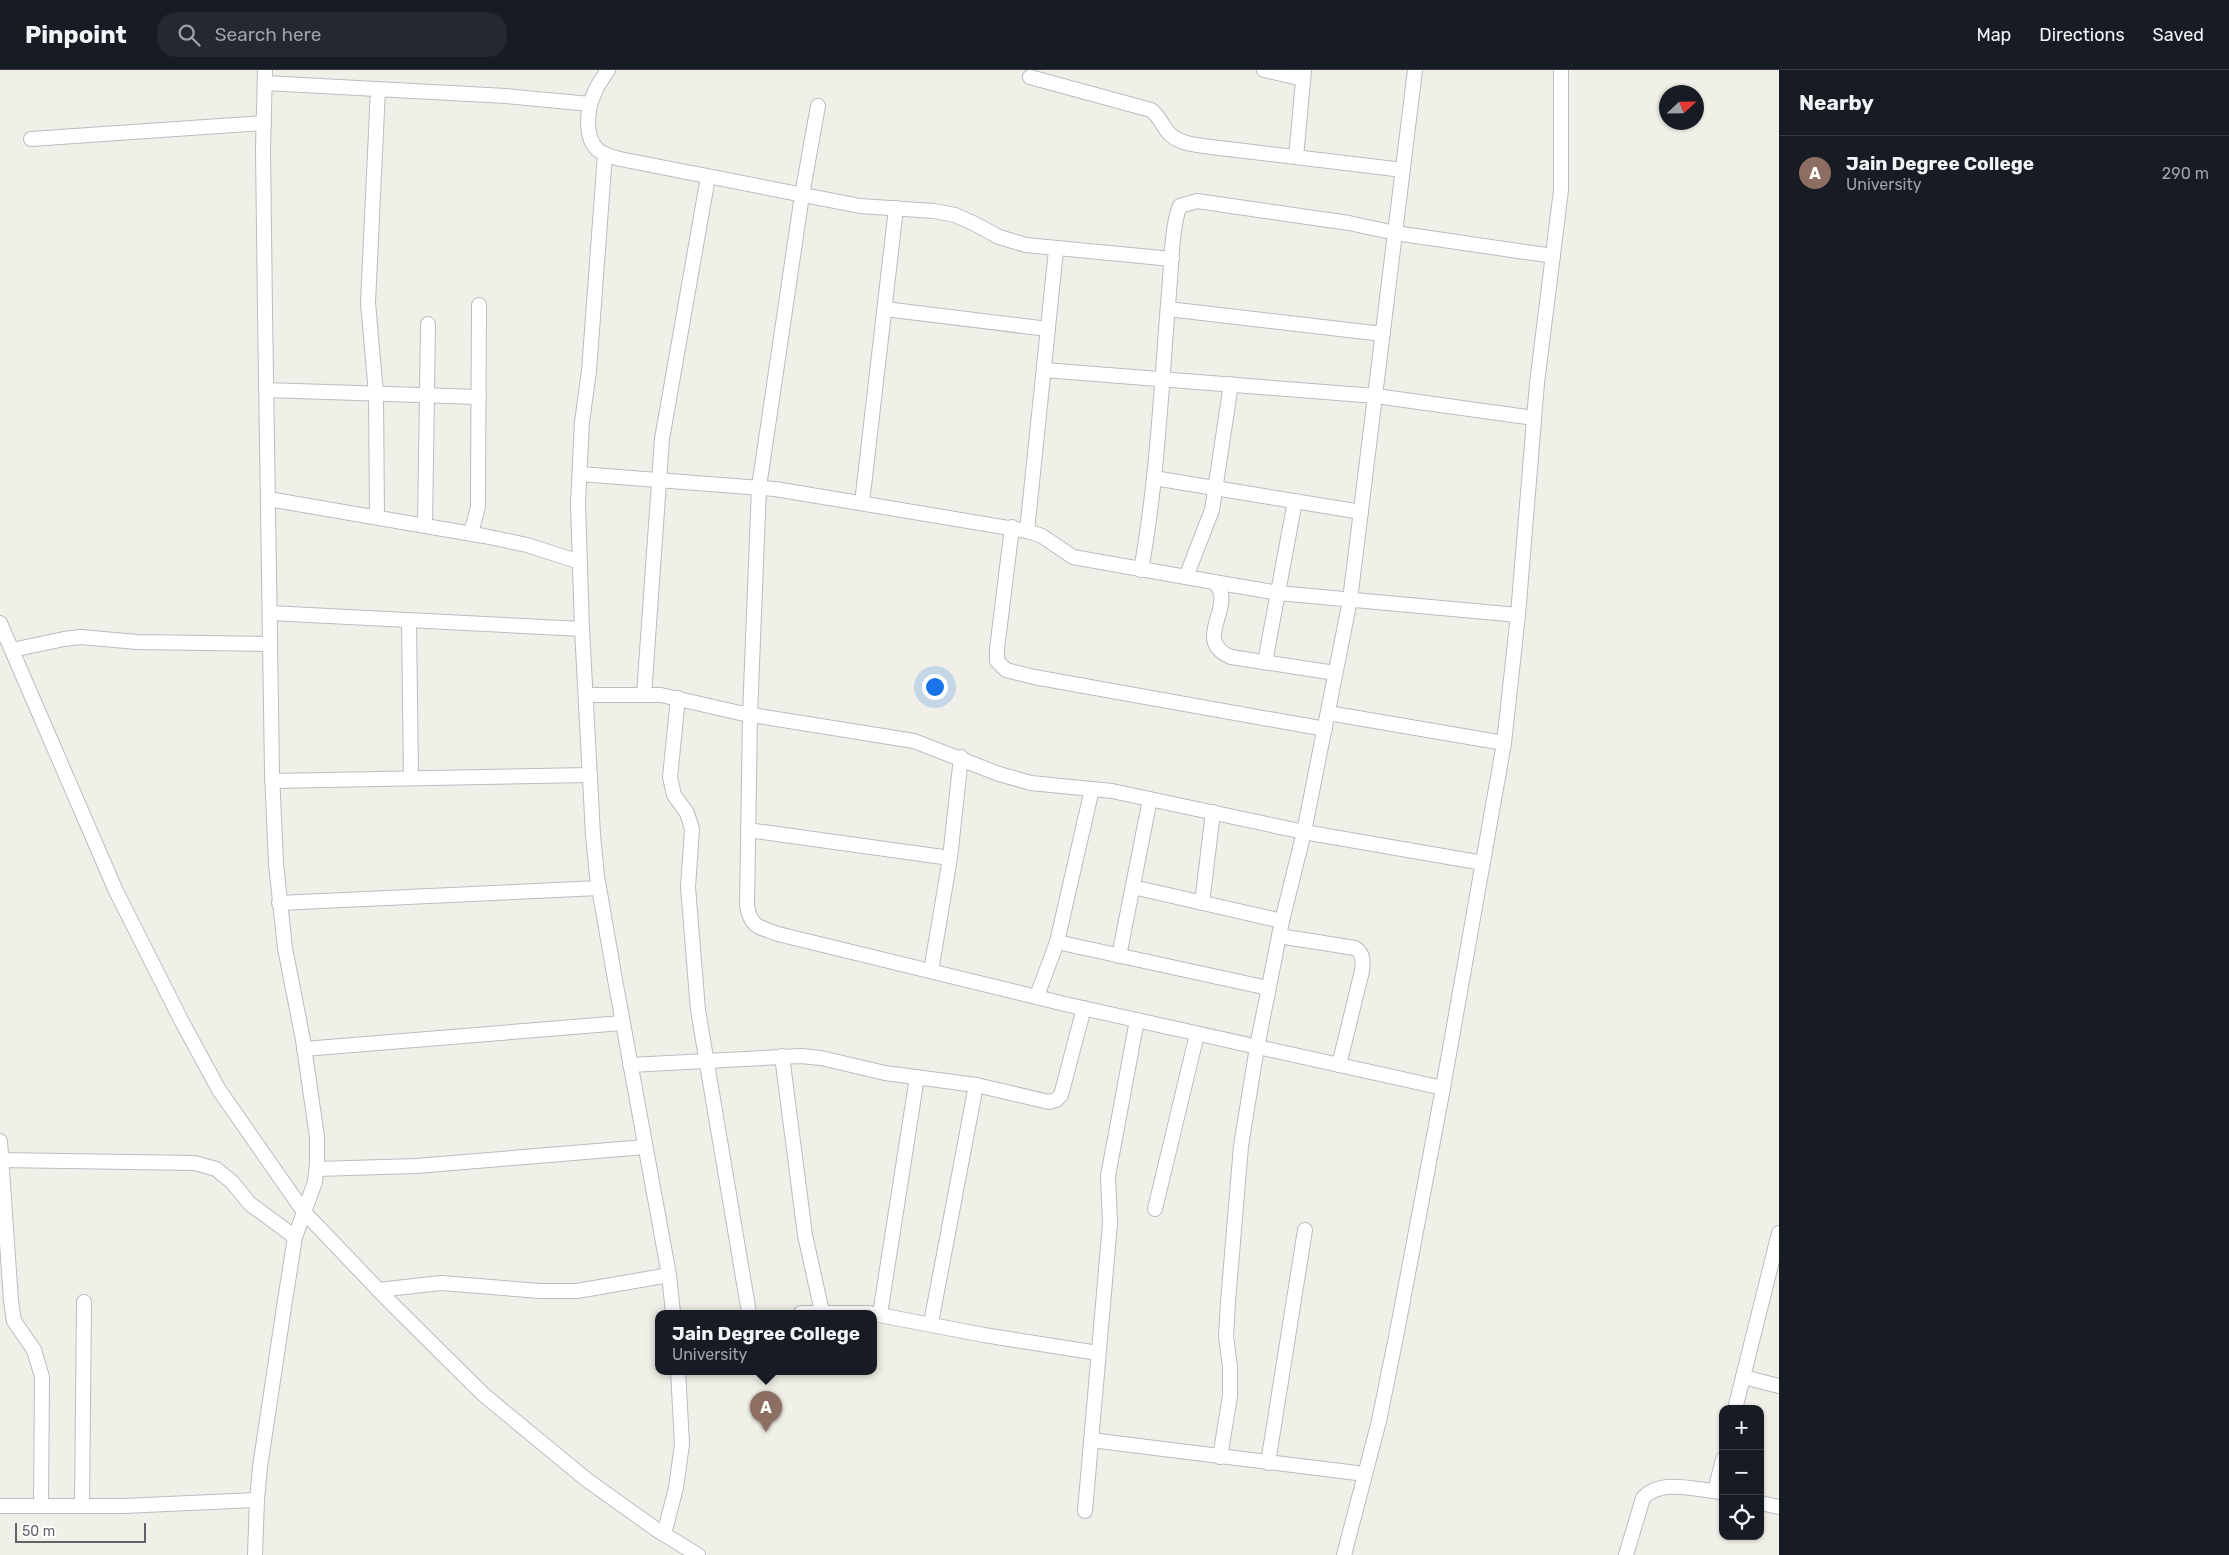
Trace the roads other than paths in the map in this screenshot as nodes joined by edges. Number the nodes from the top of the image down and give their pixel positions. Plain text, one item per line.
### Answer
1 (608, 70) edge
2 (1264, 70) edge
3 (1416, 70) edge
4 (1561, 70) edge
5 (1304, 74) edge
6 (265, 76) edge
7 (1030, 77) dead end
8 (378, 89) junction
9 (590, 104) junction
10 (818, 106) dead end
11 (264, 123) junction
12 (30, 139) dead end
13 (605, 154) junction
14 (1296, 157) junction
15 (1403, 170) junction
16 (708, 177) junction
17 (802, 195) junction
18 (896, 208) junction
19 (1395, 233) junction
20 (1056, 250) junction
21 (1553, 256) junction
22 (1172, 259) junction
23 (479, 305) dead end
24 (885, 309) junction
25 (1168, 309) junction
26 (428, 324) dead end
27 (1048, 329) junction
28 (1383, 334) junction
29 (1044, 370) junction
30 (1162, 379) junction
31 (1231, 384) junction
32 (266, 390) junction
33 (376, 394) junction
34 (427, 396) junction
35 (1376, 396) junction
36 (479, 397) junction
37 (1534, 418) junction
38 (580, 474) junction
39 (1154, 478) junction
40 (659, 480) junction
41 (759, 487) junction
42 (1217, 488) junction
43 (268, 499) junction
44 (1294, 501) junction
45 (862, 503) junction
46 (1361, 512) junction
47 (377, 517) junction
48 (425, 526) junction
49 (1012, 527) junction
50 (1027, 531) junction
51 (472, 533) junction
52 (580, 562) junction
53 (1141, 570) junction
54 (1186, 577) junction
55 (1214, 582) junction
56 (1278, 593) junction
57 (1350, 600) junction
58 (270, 613) junction
59 (1518, 614) junction
60 (409, 620) junction
61 (1, 628) edge
62 (582, 629) junction
63 (270, 644) junction
64 (12, 650) junction
65 (1265, 662) junction
66 (1335, 673) junction
67 (586, 695) junction
68 (644, 695) junction
69 (678, 698) junction
70 (1328, 713) junction
71 (750, 715) junction
72 (1325, 729) junction
73 (1504, 743) junction
74 (961, 757) junction
75 (590, 775) junction
76 (411, 778) junction
77 (272, 781) junction
78 (1092, 789) junction
79 (1150, 799) junction
80 (1213, 812) junction
81 (748, 830) junction
82 (1304, 832) junction
83 (950, 858) junction
84 (1483, 862) junction
85 (1133, 887) junction
86 (599, 888) junction
87 (278, 903) junction
88 (1202, 903) junction
89 (1282, 921) junction
90 (1279, 936) junction
91 (1056, 942) junction
92 (1119, 956) junction
93 (931, 971) junction
94 (1268, 988) junction
95 (1037, 996) junction
96 (1084, 1008) junction
97 (1137, 1020) junction
98 (622, 1023) junction
99 (1197, 1034) junction
100 (1257, 1047) junction
101 (304, 1049) junction
102 (782, 1056) junction
103 (707, 1061) junction
104 (630, 1065) junction
105 (1339, 1065) junction
106 (917, 1076) junction
107 (976, 1085) junction
108 (1443, 1088) junction
109 (0, 1141) edge
110 (645, 1147) junction
111 (1, 1160) edge
112 (317, 1169) junction
113 (1155, 1209) dead end
114 (304, 1212) junction
115 (1305, 1230) dead end
116 (1779, 1233) edge
117 (295, 1237) junction
118 (1775, 1264) edge
119 (669, 1275) junction
120 (378, 1290) junction
121 (84, 1302) dead end
122 (673, 1310) edge
123 (748, 1310) edge
124 (822, 1310) edge
125 (875, 1310) edge
126 (877, 1314) edge
127 (931, 1323) junction
128 (1098, 1353) junction
129 (678, 1375) edge
130 (1743, 1377) junction
131 (1779, 1386) edge
132 (1736, 1405) edge
133 (1091, 1440) junction
134 (1220, 1457) junction
135 (1268, 1463) junction
136 (1365, 1474) junction
137 (1719, 1492) edge
138 (257, 1500) junction
139 (1764, 1504) edge
140 (0, 1506) edge
141 (41, 1506) junction
142 (82, 1506) junction
143 (1779, 1507) edge
144 (1085, 1511) dead end
145 (664, 1534) junction
146 (255, 1555) edge
147 (698, 1555) edge
148 (1344, 1555) edge
149 (1626, 1555) edge

1 - 9 street
2 - 5 street
3 - 15 street
4 - 21 street
5 - 14 street
6 - 8 street
6 - 11 street
7 - 14 street
8 - 9 street
8 - 33 street
9 - 13 street
10 - 17 street
11 - 12 street
11 - 32 street
13 - 16 street
13 - 38 street
14 - 15 street
15 - 19 street
16 - 17 street
16 - 40 street
17 - 18 street
17 - 41 street
18 - 20 street
18 - 24 street
19 - 21 street
19 - 22 street
19 - 28 street
20 - 22 street
20 - 27 street
21 - 37 street
22 - 25 street
23 - 36 street
24 - 27 street
24 - 45 street
25 - 28 street
25 - 30 street
26 - 34 street
27 - 29 street
28 - 35 street
29 - 30 street
29 - 50 street
30 - 31 street
30 - 39 street
31 - 35 street
31 - 42 street
32 - 33 street
32 - 43 street
33 - 34 street
33 - 47 street
34 - 36 street
34 - 48 street
35 - 37 street
35 - 46 street
36 - 51 street
37 - 59 street
38 - 40 street
38 - 52 street
39 - 42 street
39 - 53 street
40 - 41 street
40 - 68 street
41 - 45 street
41 - 71 street
42 - 44 street
42 - 54 street
43 - 47 street
43 - 58 street
44 - 46 street
44 - 56 street
45 - 49 street
46 - 57 street
47 - 48 street
48 - 51 street
49 - 50 street
49 - 72 street
50 - 53 street
51 - 52 street
52 - 62 street
53 - 54 street
54 - 55 street
55 - 56 street
55 - 65 street
56 - 57 street
56 - 65 street
57 - 59 street
57 - 66 street
58 - 60 street
58 - 63 street
59 - 73 street
60 - 62 street
60 - 76 street
61 - 64 street
62 - 67 street
63 - 64 street
63 - 77 street
64 - 114 street
65 - 66 street
66 - 70 street
67 - 68 street
67 - 75 street
68 - 69 street
69 - 71 street
69 - 103 street
70 - 72 street
70 - 73 street
71 - 74 street
71 - 81 street
72 - 82 street
73 - 84 street
74 - 78 street
74 - 83 street
75 - 76 street
75 - 86 street
76 - 77 street
77 - 87 street
78 - 79 street
78 - 91 street
79 - 80 street
79 - 85 street
80 - 82 street
80 - 88 street
81 - 83 street
81 - 93 street
82 - 84 street
82 - 89 street
83 - 93 street
84 - 108 street
85 - 88 street
85 - 92 street
86 - 87 street
86 - 98 street
87 - 101 street
88 - 89 street
89 - 90 street
90 - 94 street
90 - 105 street
91 - 92 street
91 - 95 street
92 - 94 street
93 - 95 street
94 - 100 street
95 - 96 street
96 - 97 street
96 - 107 street
97 - 99 street
97 - 128 street
98 - 101 street
98 - 104 street
99 - 100 street
99 - 113 street
100 - 105 street
100 - 134 street
101 - 112 street
102 - 103 street
102 - 106 street
102 - 124 street
103 - 104 street
103 - 123 street
104 - 110 street
105 - 108 street
106 - 107 street
106 - 125 street
107 - 127 street
108 - 136 street
109 - 111 street
110 - 112 street
110 - 119 street
111 - 117 street
111 - 141 street
112 - 114 street
114 - 117 street
114 - 120 street
115 - 135 street
116 - 118 street
117 - 138 street
118 - 130 street
119 - 120 street
119 - 122 street
120 - 145 street
121 - 142 street
126 - 127 street
127 - 128 street
128 - 133 street
129 - 145 street
130 - 131 street
130 - 132 street
133 - 134 street
133 - 144 street
134 - 135 street
135 - 136 street
136 - 148 street
137 - 149 street
138 - 142 street
138 - 146 street
139 - 143 street
140 - 141 street
141 - 142 street
145 - 147 street

